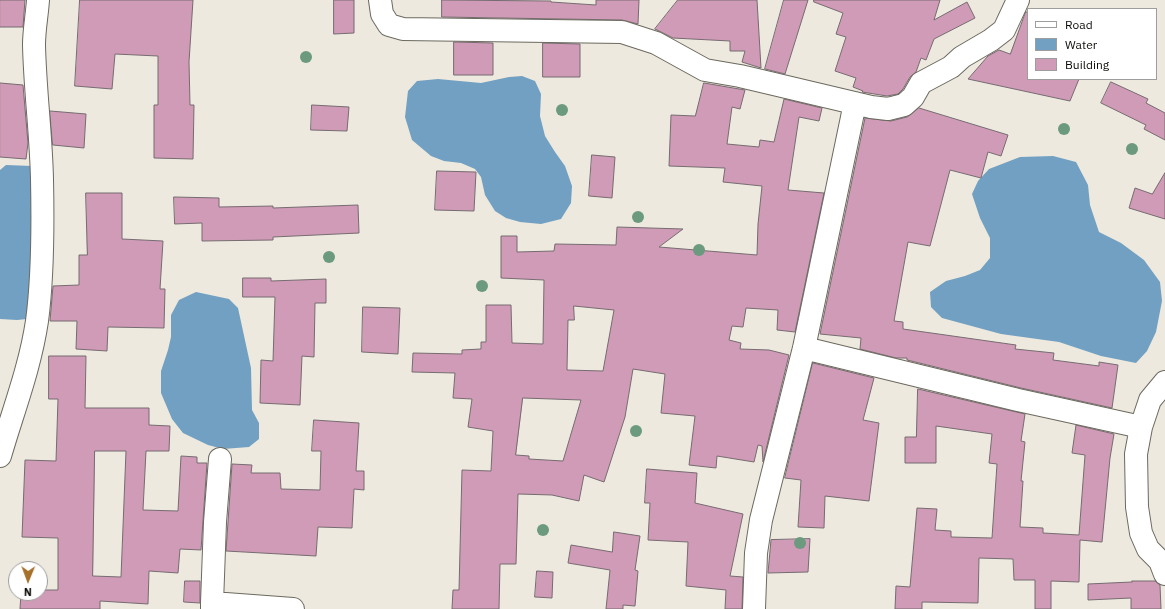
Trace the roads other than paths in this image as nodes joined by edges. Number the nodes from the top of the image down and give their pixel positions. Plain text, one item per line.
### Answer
1 (38, 0) edge
2 (380, 0) edge
3 (1018, 0) edge
4 (855, 103) junction
5 (804, 348) junction
6 (1165, 382) edge
7 (9, 400) edge
8 (1141, 427) junction
9 (0, 456) edge
10 (220, 459) dead end
11 (1165, 574) edge
12 (212, 606) edge
13 (292, 609) edge
14 (754, 609) edge

1 - 7 street
2 - 4 street
3 - 4 street
4 - 5 street
5 - 8 street
5 - 14 street
6 - 8 street
7 - 9 street
8 - 11 street
10 - 12 street
12 - 13 street

